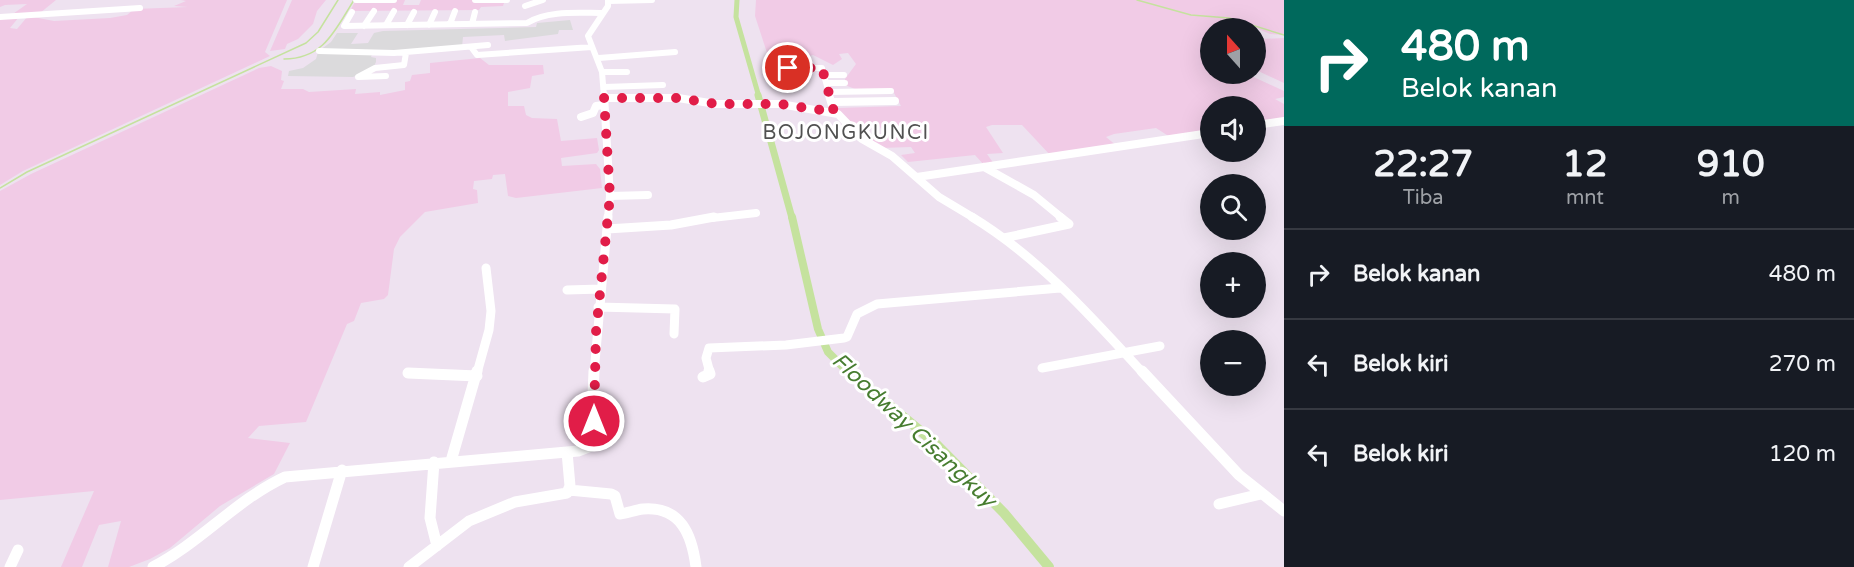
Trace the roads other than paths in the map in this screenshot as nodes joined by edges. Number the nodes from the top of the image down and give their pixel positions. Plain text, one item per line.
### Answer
1 (356, 0) edge
2 (394, 0) edge
3 (475, 0) edge
4 (507, 0) edge
5 (543, 0) edge
6 (608, 0) edge
7 (652, 0) edge
8 (525, 6) dead end
9 (140, 8) dead end
10 (374, 11) dead end
11 (394, 11) dead end
12 (455, 11) dead end
13 (352, 12) dead end
14 (414, 12) dead end
15 (435, 12) dead end
16 (475, 12) dead end
17 (496, 12) dead end
18 (602, 13) junction
19 (567, 14) junction
20 (0, 17) edge
21 (533, 19) junction
22 (492, 23) junction
23 (450, 24) junction
24 (472, 24) junction
25 (407, 25) junction
26 (429, 25) junction
27 (364, 26) junction
28 (386, 26) junction
29 (488, 45) dead end
30 (471, 47) junction
31 (592, 47) junction
32 (319, 51) dead end
33 (675, 52) dead end
34 (406, 53) junction
35 (599, 58) junction
36 (771, 68) dead end
37 (602, 72) junction
38 (627, 72) dead end
39 (824, 75) junction
40 (844, 75) dead end
41 (386, 76) dead end
42 (826, 83) junction
43 (845, 83) dead end
44 (663, 85) dead end
45 (891, 91) dead end
46 (829, 92) junction
47 (604, 97) junction
48 (895, 101) dead end
49 (833, 102) junction
50 (834, 112) junction
51 (581, 117) dead end
52 (1284, 121) edge
53 (1266, 124) edge
54 (1200, 134) edge
55 (984, 167) junction
56 (916, 177) junction
57 (648, 195) dead end
58 (610, 196) junction
59 (756, 213) dead end
60 (607, 229) junction
61 (1004, 238) junction
62 (486, 268) dead end
63 (1060, 288) junction
64 (601, 289) junction
65 (567, 290) dead end
66 (598, 307) junction
67 (674, 334) dead end
68 (1160, 346) dead end
69 (1126, 354) junction
70 (1042, 368) dead end
71 (408, 373) dead end
72 (477, 376) junction
73 (703, 377) dead end
74 (567, 452) junction
75 (451, 460) junction
76 (434, 462) junction
77 (342, 470) junction
78 (569, 490) junction
79 (1261, 494) junction
80 (1219, 504) dead end
81 (1284, 511) edge
82 (436, 544) junction
83 (18, 550) dead end
84 (10, 567) edge
85 (153, 567) edge
86 (314, 567) edge
87 (409, 567) edge
88 (696, 567) edge

1 - 2 street
3 - 4 street
5 - 8 street
6 - 7 street
6 - 18 street
9 - 20 street
10 - 27 street
11 - 28 street
12 - 23 street
13 - 27 street
14 - 25 street
15 - 26 street
16 - 24 street
17 - 22 street
18 - 19 street
18 - 31 street
19 - 21 street
19 - 21 street
21 - 22 street
22 - 24 street
23 - 24 street
23 - 26 street
25 - 26 street
25 - 28 street
27 - 28 street
29 - 30 street
30 - 31 street
30 - 34 street
31 - 35 street
32 - 34 street
33 - 35 street
34 - 41 street
35 - 37 street
36 - 39 street
37 - 38 street
37 - 47 street
39 - 40 street
39 - 42 street
42 - 43 street
42 - 46 street
44 - 47 street
45 - 46 street
46 - 49 street
47 - 50 street
47 - 51 street
47 - 58 street
48 - 49 street
49 - 50 street
50 - 56 street
52 - 53 street
54 - 55 street
55 - 56 street
55 - 61 street
56 - 61 street
57 - 58 street
58 - 60 street
59 - 60 street
60 - 64 street
61 - 63 street
62 - 72 street
63 - 69 street
63 - 73 street
64 - 65 street
64 - 66 street
66 - 67 street
66 - 74 street
68 - 69 street
69 - 70 street
69 - 79 street
71 - 72 street
72 - 75 street
74 - 75 street
74 - 78 street
75 - 76 street
76 - 77 street
76 - 82 street
77 - 85 street
77 - 86 street
78 - 82 street
78 - 88 street
79 - 80 street
79 - 81 street
82 - 87 street
83 - 84 street

